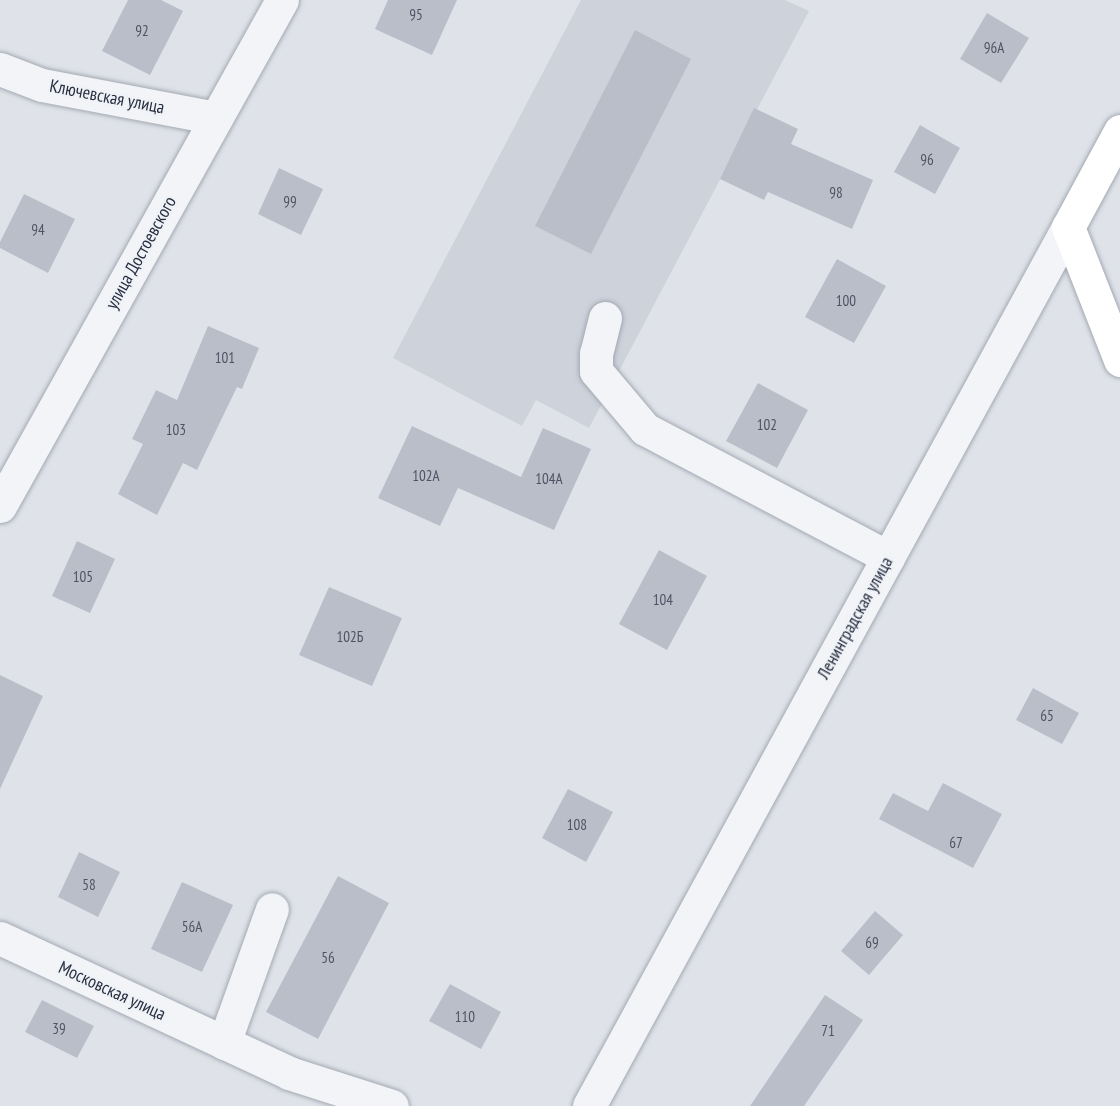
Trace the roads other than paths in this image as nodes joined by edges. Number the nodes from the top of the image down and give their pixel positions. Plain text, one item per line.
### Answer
1 (282, 0) edge
2 (0, 69) edge
3 (216, 118) junction
4 (1120, 131) edge
5 (1068, 227) junction
6 (1109, 303) edge
7 (605, 318) dead end
8 (1120, 360) edge
9 (0, 506) edge
10 (888, 557) junction
11 (272, 909) dead end
12 (0, 938) edge
13 (225, 1043) junction
14 (392, 1106) edge
15 (589, 1106) edge

1 - 3 street, улица Достоевского
2 - 3 street, Ключевская улица
3 - 9 street, улица Достоевского
4 - 5 main road, Ленинградская улица
5 - 6 main road
5 - 10 street, Ленинградская улица
6 - 8 main road
7 - 10 street
10 - 15 street, Ленинградская улица
11 - 13 street
12 - 13 street, Московская улица
13 - 14 street, Московская улица

